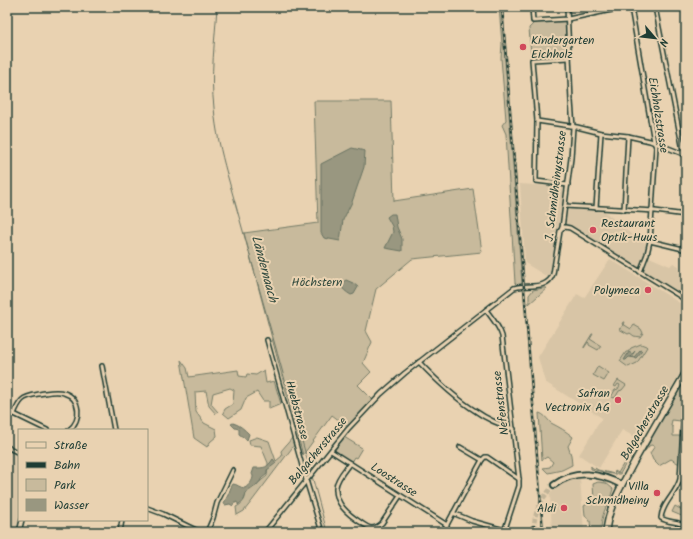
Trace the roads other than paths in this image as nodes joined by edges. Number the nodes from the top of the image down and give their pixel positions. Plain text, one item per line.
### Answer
1 (532, 7) edge
2 (567, 7) edge
3 (626, 7) edge
4 (631, 7) edge
5 (655, 7) edge
6 (568, 19) junction
7 (569, 58) junction
8 (537, 121) junction
9 (573, 127) junction
10 (601, 133) junction
11 (628, 136) junction
12 (654, 142) junction
13 (684, 155) edge
14 (568, 184) junction
15 (565, 206) junction
16 (596, 208) junction
17 (624, 210) junction
18 (652, 212) junction
19 (686, 215) edge
20 (562, 228) junction
21 (686, 232) edge
22 (650, 241) junction
23 (640, 272) junction
24 (686, 300) edge
25 (486, 310) junction
26 (268, 340) dead end
27 (419, 362) junction
28 (102, 366) dead end
29 (686, 373) edge
30 (686, 398) edge
31 (7, 410) edge
32 (14, 414) junction
33 (45, 429) edge
34 (70, 429) edge
35 (114, 429) edge
36 (514, 429) junction
37 (7, 447) edge
38 (460, 447) dead end
39 (331, 451) junction
40 (18, 452) edge
41 (482, 460) junction
42 (350, 463) junction
43 (233, 470) dead end
44 (307, 479) junction
45 (519, 479) junction
46 (622, 484) junction
47 (554, 485) tunnel mouth
48 (400, 496) junction
49 (148, 508) edge
50 (454, 513) junction
51 (22, 521) edge
52 (122, 521) edge
53 (447, 525) junction
54 (686, 526) edge
55 (504, 531) edge
56 (20, 532) edge
57 (120, 532) edge
58 (200, 532) edge
59 (207, 532) edge
60 (265, 532) edge
61 (322, 532) edge
62 (443, 532) edge
63 (606, 532) edge

1 - 6 street
2 - 6 street, J. Schmidheinystrasse
3 - 6 street
4 - 12 street, Eichholzstrasse
5 - 13 street
6 - 7 street, J. Schmidheinystrasse
7 - 8 street
7 - 9 street, J. Schmidheinystrasse
8 - 9 street
8 - 14 street
9 - 10 street
9 - 14 street, J. Schmidheinystrasse
10 - 11 street
10 - 16 street
11 - 12 street
11 - 17 street
12 - 13 street
12 - 18 street, Eichholzstrasse
14 - 15 street, J. Schmidheinystrasse
15 - 16 street
15 - 20 street, J. Schmidheinystrasse
16 - 17 street
17 - 18 street
18 - 19 street
18 - 22 street, Eichholzstrasse
20 - 23 street
20 - 25 street, J. Schmidheinystrasse
21 - 22 street
22 - 23 street, Eichholzstrasse
23 - 24 street
25 - 27 street, Balgacherstrasse
25 - 36 street, Nefenstrasse
26 - 44 street, Huebstrasse
27 - 36 street
27 - 39 street, Balgacherstrasse
28 - 35 street
29 - 46 main road, Balgacherstrasse
30 - 54 street
31 - 32 street
32 - 33 street
32 - 34 street
36 - 45 street, Nefenstrasse
37 - 40 street
38 - 41 street
39 - 42 street, Loostrasse
39 - 44 street, Balgacherstrasse
41 - 45 street
41 - 50 street
42 - 48 street, Loostrasse
42 - 48 street
43 - 59 street
44 - 60 street, Balgacherstrasse
44 - 61 street, Huebstrasse
45 - 55 street, Nefenstrasse
46 - 47 main road
46 - 63 main road, Balgacherstrasse
48 - 53 street, Loostrasse
49 - 58 street
50 - 53 street
50 - 55 street
51 - 56 street
52 - 57 street
53 - 62 street

